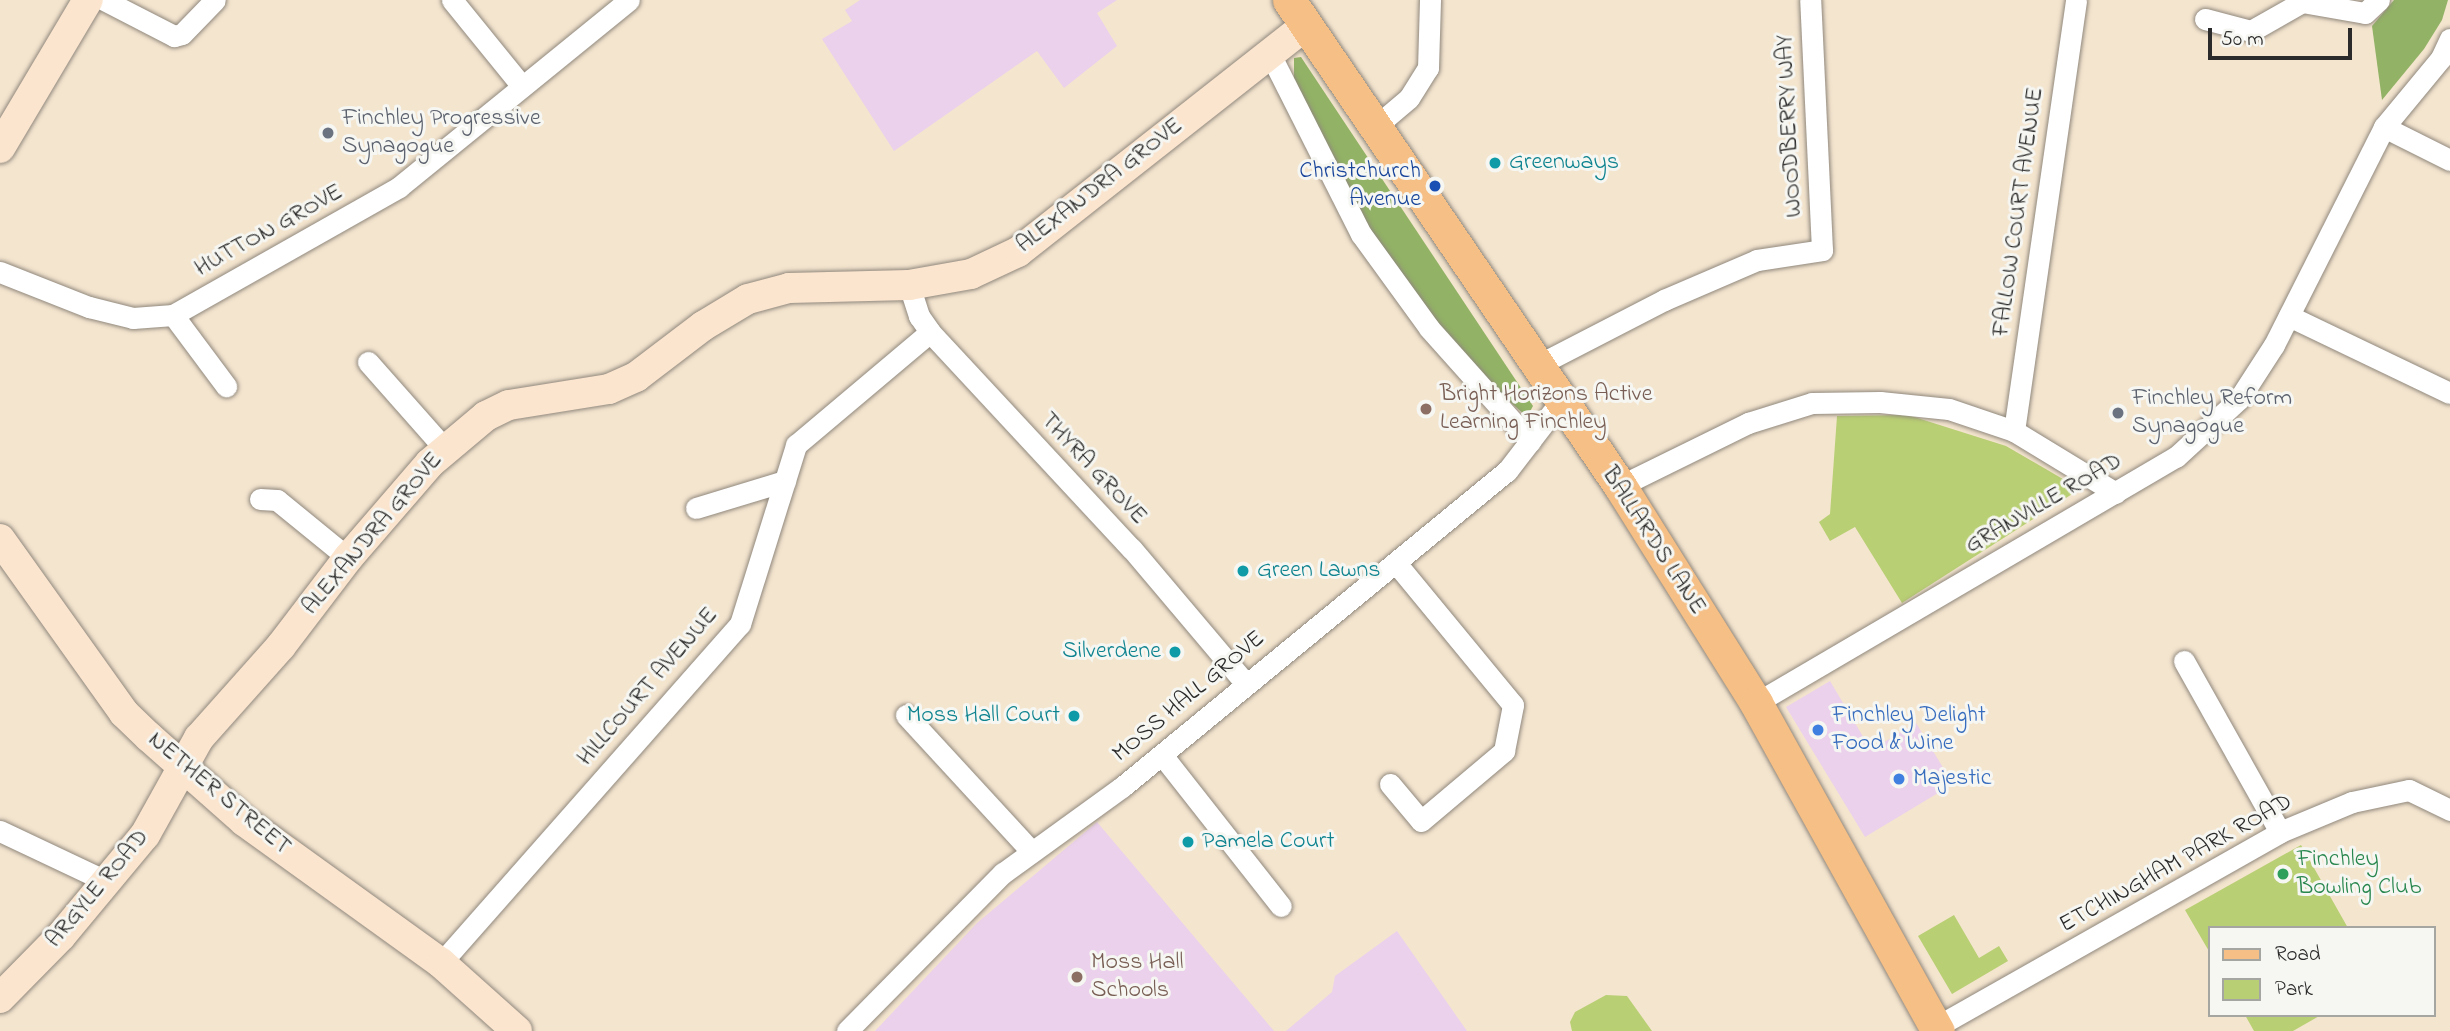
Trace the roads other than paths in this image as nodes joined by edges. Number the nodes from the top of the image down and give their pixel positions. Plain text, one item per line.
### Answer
1 (88, 0) edge
2 (104, 0) edge
3 (215, 0) edge
4 (452, 0) edge
5 (629, 0) edge
6 (1430, 0) edge
7 (1810, 0) edge
8 (2076, 0) edge
9 (2379, 0) edge
10 (1298, 13) edge
11 (2205, 19) dead end
12 (2450, 39) edge
13 (1269, 54) junction
14 (522, 86) junction
15 (1376, 126) junction
16 (2384, 127) junction
17 (0, 148) edge
18 (2450, 160) edge
19 (0, 272) edge
20 (909, 285) junction
21 (173, 315) junction
22 (2289, 316) junction
23 (930, 332) junction
24 (368, 362) dead end
25 (1538, 365) junction
26 (226, 386) dead end
27 (2450, 393) edge
28 (1560, 401) junction
29 (2014, 431) junction
30 (1530, 442) junction
31 (445, 449) junction
32 (785, 481) junction
33 (1619, 485) junction
34 (2116, 493) junction
35 (260, 499) dead end
36 (696, 508) dead end
37 (0, 539) edge
38 (348, 558) junction
39 (1396, 563) junction
40 (2184, 661) dead end
41 (1246, 684) junction
42 (1756, 703) junction
43 (906, 715) dead end
44 (1162, 755) junction
45 (184, 770) junction
46 (1390, 784) dead end
47 (2450, 810) edge
48 (0, 831) edge
49 (2280, 832) junction
50 (1031, 851) junction
51 (106, 881) junction
52 (1281, 906) dead end
53 (441, 963) junction
54 (0, 998) edge
55 (1937, 1029) edge
56 (517, 1031) edge
57 (847, 1031) edge

1 - 17 street
2 - 3 street
4 - 14 street
5 - 14 street, HUTTON GROVE
6 - 15 street
7 - 25 street, WOODBERRY WAY
8 - 29 street, FALLOW COURT AVENUE
9 - 11 street
10 - 13 street, ALEXANDRA GROVE
10 - 15 main road, BALLARDS LANE
12 - 16 street, GRANVILLE ROAD
13 - 20 street, ALEXANDRA GROVE
13 - 30 street
14 - 21 street, HUTTON GROVE
15 - 25 main road, BALLARDS LANE
16 - 18 street
16 - 22 street, GRANVILLE ROAD
19 - 21 street, HUTTON GROVE
20 - 23 street, THYRA GROVE
20 - 31 street, ALEXANDRA GROVE
21 - 26 street
22 - 27 street
22 - 34 street, GRANVILLE ROAD
23 - 32 street, HILLCOURT AVENUE
23 - 41 street, THYRA GROVE
24 - 31 street
25 - 28 main road, BALLARDS LANE
28 - 30 street, MOSS HALL GROVE
28 - 33 main road, BALLARDS LANE
29 - 33 street
29 - 34 street
30 - 39 street, MOSS HALL GROVE
31 - 38 street, ALEXANDRA GROVE
32 - 36 street
32 - 53 street, HILLCOURT AVENUE
33 - 42 main road, BALLARDS LANE
34 - 42 street, GRANVILLE ROAD
35 - 38 street
37 - 45 street, NETHER STREET
38 - 45 street, ALEXANDRA GROVE
39 - 41 street, MOSS HALL GROVE
39 - 46 street
40 - 49 street
41 - 44 street, MOSS HALL GROVE
42 - 55 main road, BALLARDS LANE
43 - 50 street
44 - 50 street, MOSS HALL GROVE
44 - 52 street
45 - 51 street, ARGYLE ROAD
45 - 53 street, NETHER STREET
47 - 49 street, ETCHINGHAM PARK ROAD
48 - 51 street
49 - 55 street, ETCHINGHAM PARK ROAD
50 - 57 street, MOSS HALL GROVE
51 - 54 street, ARGYLE ROAD
53 - 56 street, NETHER STREET

